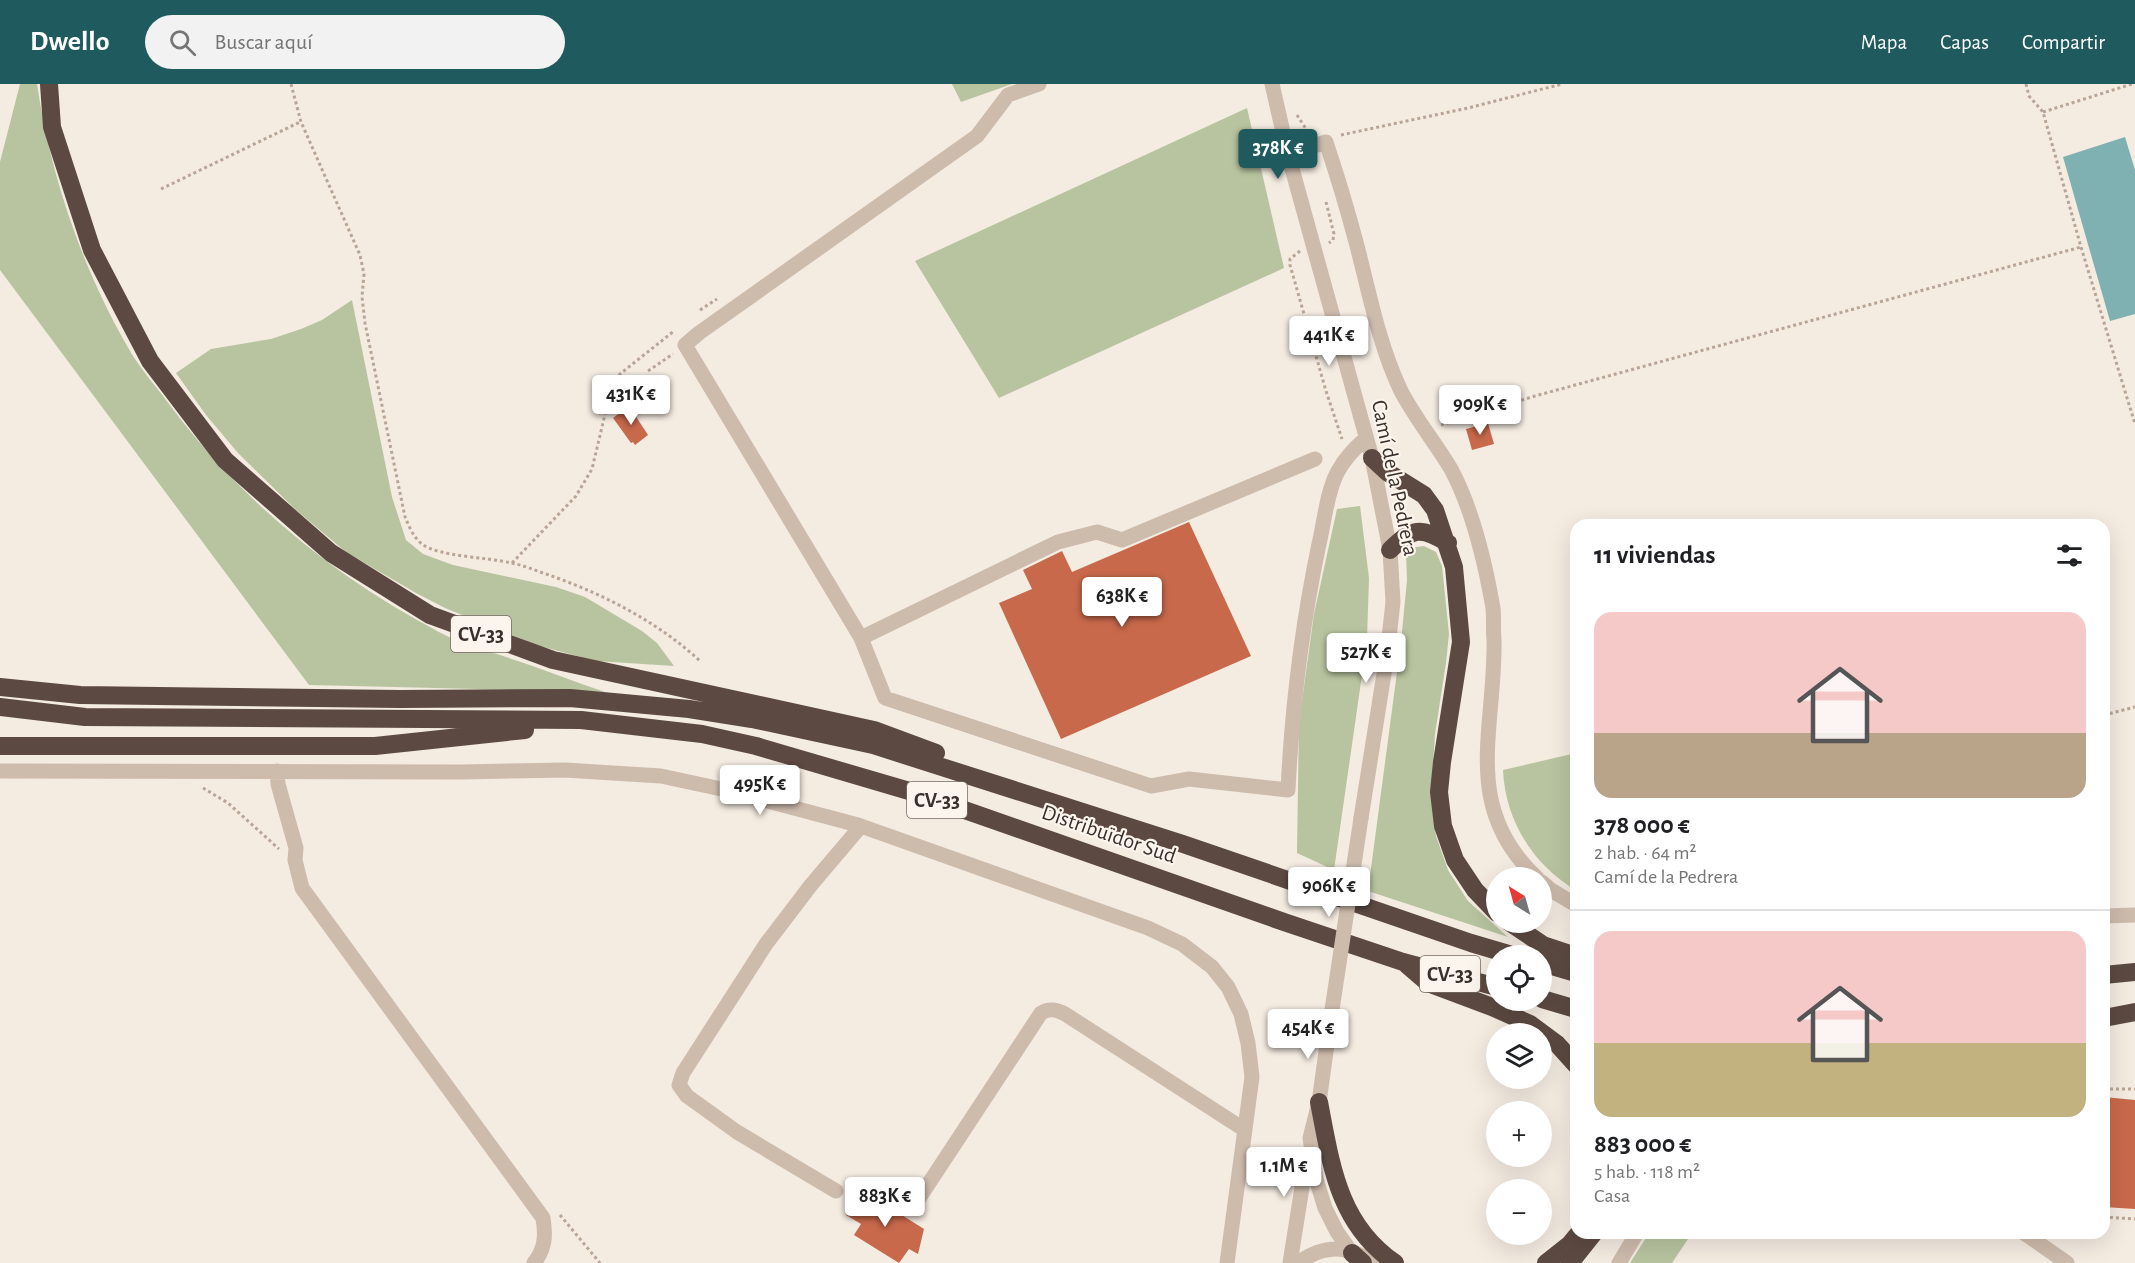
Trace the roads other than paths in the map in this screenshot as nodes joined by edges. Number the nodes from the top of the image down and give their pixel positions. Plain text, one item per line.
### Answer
1 (49, 84) edge
2 (1039, 84) edge
3 (1272, 84) edge
4 (1288, 154) junction
5 (1366, 438) junction
6 (1372, 458) junction
7 (1315, 459) dead end
8 (1448, 543) junction
9 (1390, 550) junction
10 (861, 638) junction
11 (0, 687) edge
12 (0, 707) edge
13 (702, 734) junction
14 (0, 746) edge
15 (0, 771) edge
16 (277, 771) junction
17 (861, 826) junction
18 (1183, 844) junction
19 (1528, 867) edge
20 (1552, 891) edge
21 (1486, 901) edge
22 (1570, 901) edge
23 (2135, 915) edge
24 (2110, 916) edge
25 (1525, 933) edge
26 (1486, 947) edge
27 (1570, 954) edge
28 (1403, 962) junction
29 (1552, 966) edge
30 (1570, 971) edge
31 (2135, 972) edge
32 (2110, 974) edge
33 (1486, 984) edge
34 (1552, 1002) edge
35 (1570, 1007) edge
36 (2135, 1010) edge
37 (2110, 1011) edge
38 (2110, 1016) edge
39 (1570, 1058) edge
40 (1319, 1102) joint
41 (1245, 1130) junction
42 (1317, 1134) junction
43 (836, 1191) dead end
44 (914, 1206) dead end
45 (1574, 1239) edge
46 (1589, 1239) edge
47 (1633, 1239) edge
48 (2033, 1239) edge
49 (1356, 1260) edge
50 (534, 1263) edge
51 (1227, 1263) edge
52 (1290, 1263) edge
53 (1298, 1263) edge
54 (1375, 1263) edge
55 (1395, 1263) edge
56 (1546, 1263) edge
57 (1570, 1263) edge
58 (1619, 1263) edge
59 (2067, 1263) edge

1 - 18 highway, CV-33
2 - 10 street
3 - 4 street, Camí de la Pedrera
4 - 5 street, Camí de la Pedrera
4 - 19 street
5 - 6 street, Camí de la Pedrera
5 - 10 street
6 - 8 highway
6 - 9 street, Camí de la Pedrera
7 - 10 street
8 - 9 highway
8 - 21 highway
9 - 40 street, Camí de la Pedrera, bridge
11 - 18 highway
12 - 13 highway, CV-33
13 - 14 highway
13 - 28 highway, Distribuïdor Sud / CV-33
15 - 16 street
16 - 17 street
16 - 50 street
17 - 41 street
17 - 43 street
18 - 26 highway, Distribuïdor Sud / CV-33
20 - 22 street
23 - 24 street
25 - 27 highway
28 - 33 highway, Distribuïdor Sud / CV-33
28 - 39 highway
29 - 30 highway
31 - 32 highway
34 - 35 highway
36 - 37 highway
36 - 38 highway
40 - 42 highway
41 - 44 street
41 - 51 street
42 - 49 street
42 - 52 street
42 - 55 highway
45 - 56 highway
46 - 57 highway
47 - 58 street
48 - 59 street
49 - 53 street
49 - 54 street

